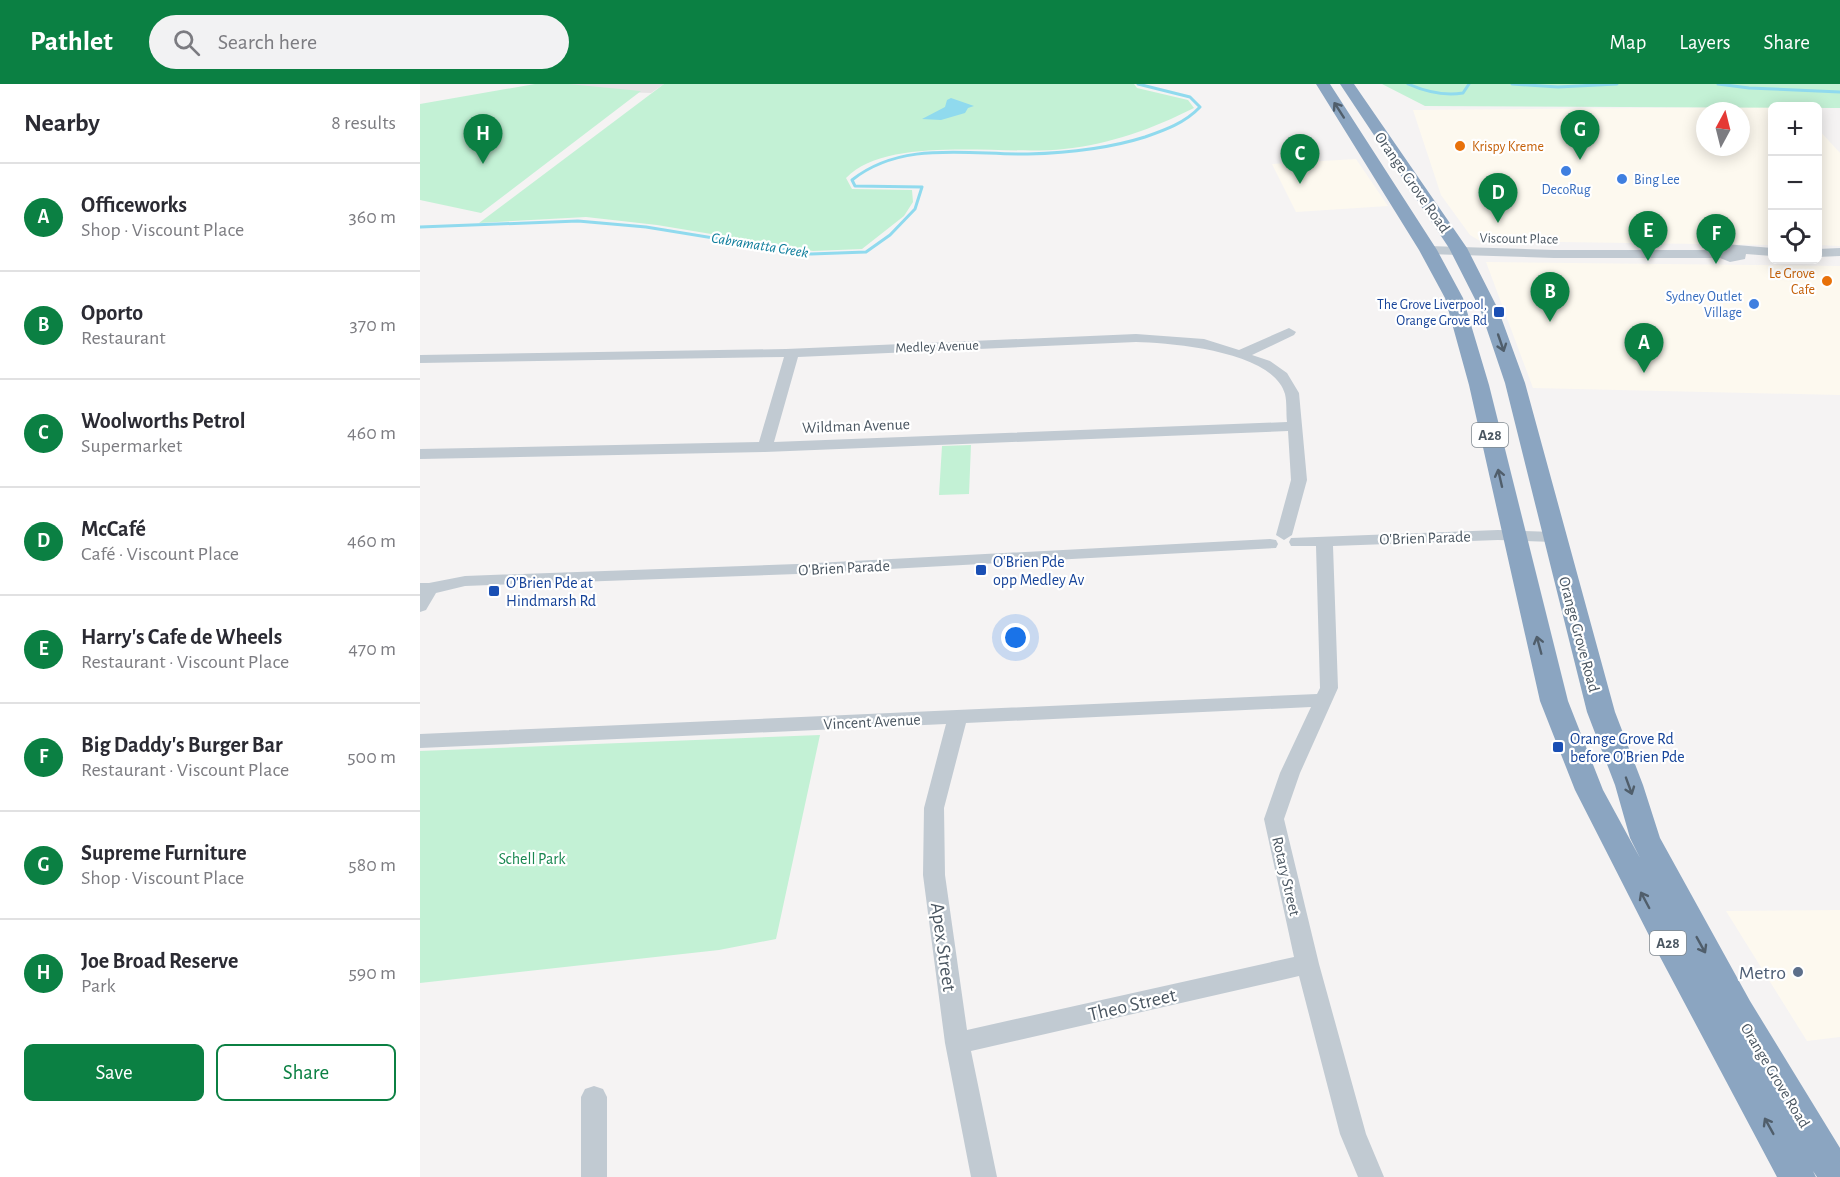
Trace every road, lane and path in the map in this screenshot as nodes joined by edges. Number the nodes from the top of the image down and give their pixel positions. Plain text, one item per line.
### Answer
1 (1323, 84) edge
2 (1347, 84) edge
3 (1428, 250) junction
4 (1459, 250) junction
5 (1840, 252) edge
6 (1768, 254) edge
7 (1822, 254) edge
8 (1822, 255) edge
9 (1840, 257) edge
10 (1289, 332) dead end
11 (792, 353) junction
12 (1242, 354) junction
13 (420, 359) edge
14 (1293, 426) junction
15 (765, 447) junction
16 (420, 454) edge
17 (1513, 535) junction
18 (1554, 537) junction
19 (1284, 540) junction
20 (1324, 541) junction
21 (425, 589) edge
22 (420, 606) edge
23 (1324, 700) junction
24 (958, 717) junction
25 (420, 741) edge
26 (1307, 964) junction
27 (957, 1043) junction
28 (594, 1096) dead end
29 (594, 1177) edge
30 (984, 1177) edge
31 (1371, 1177) edge
32 (1797, 1177) edge
33 (1837, 1177) edge

3 -> 1 highway, Orange Grove Road / A28
2 - 4 highway, Orange Grove Road / A28
3 - 4 street, Viscount Place
17 -> 3 highway, Orange Grove Road / A28
4 - 6 street, Viscount Place
4 -> 18 highway, Orange Grove Road / A28
5 - 7 street
8 - 9 street
10 - 12 street
11 - 12 street, Medley Avenue
11 - 13 street, Medley Avenue
11 - 15 street
12 - 14 street, Medley Avenue
14 - 15 street, Wildman Avenue
14 - 19 street, Medley Avenue
15 - 16 street, Wildman Avenue
17 - 18 street, O'Brien Parade
17 - 20 street, O'Brien Parade
32 -> 17 highway, Orange Grove Road / A28
18 -> 33 highway, Orange Grove Road / A28
19 - 20 street, O'Brien Parade
19 - 21 street, O'Brien Parade
20 - 23 street, Rotary Street
21 - 22 street
23 - 24 street, Vincent Avenue
23 - 26 street, Rotary Street
24 - 25 street, Vincent Avenue
24 - 27 street, Apex Street
26 - 27 street, Theo Street
26 - 31 street, Rotary Street
27 - 30 street, Apex Street
28 - 29 street

